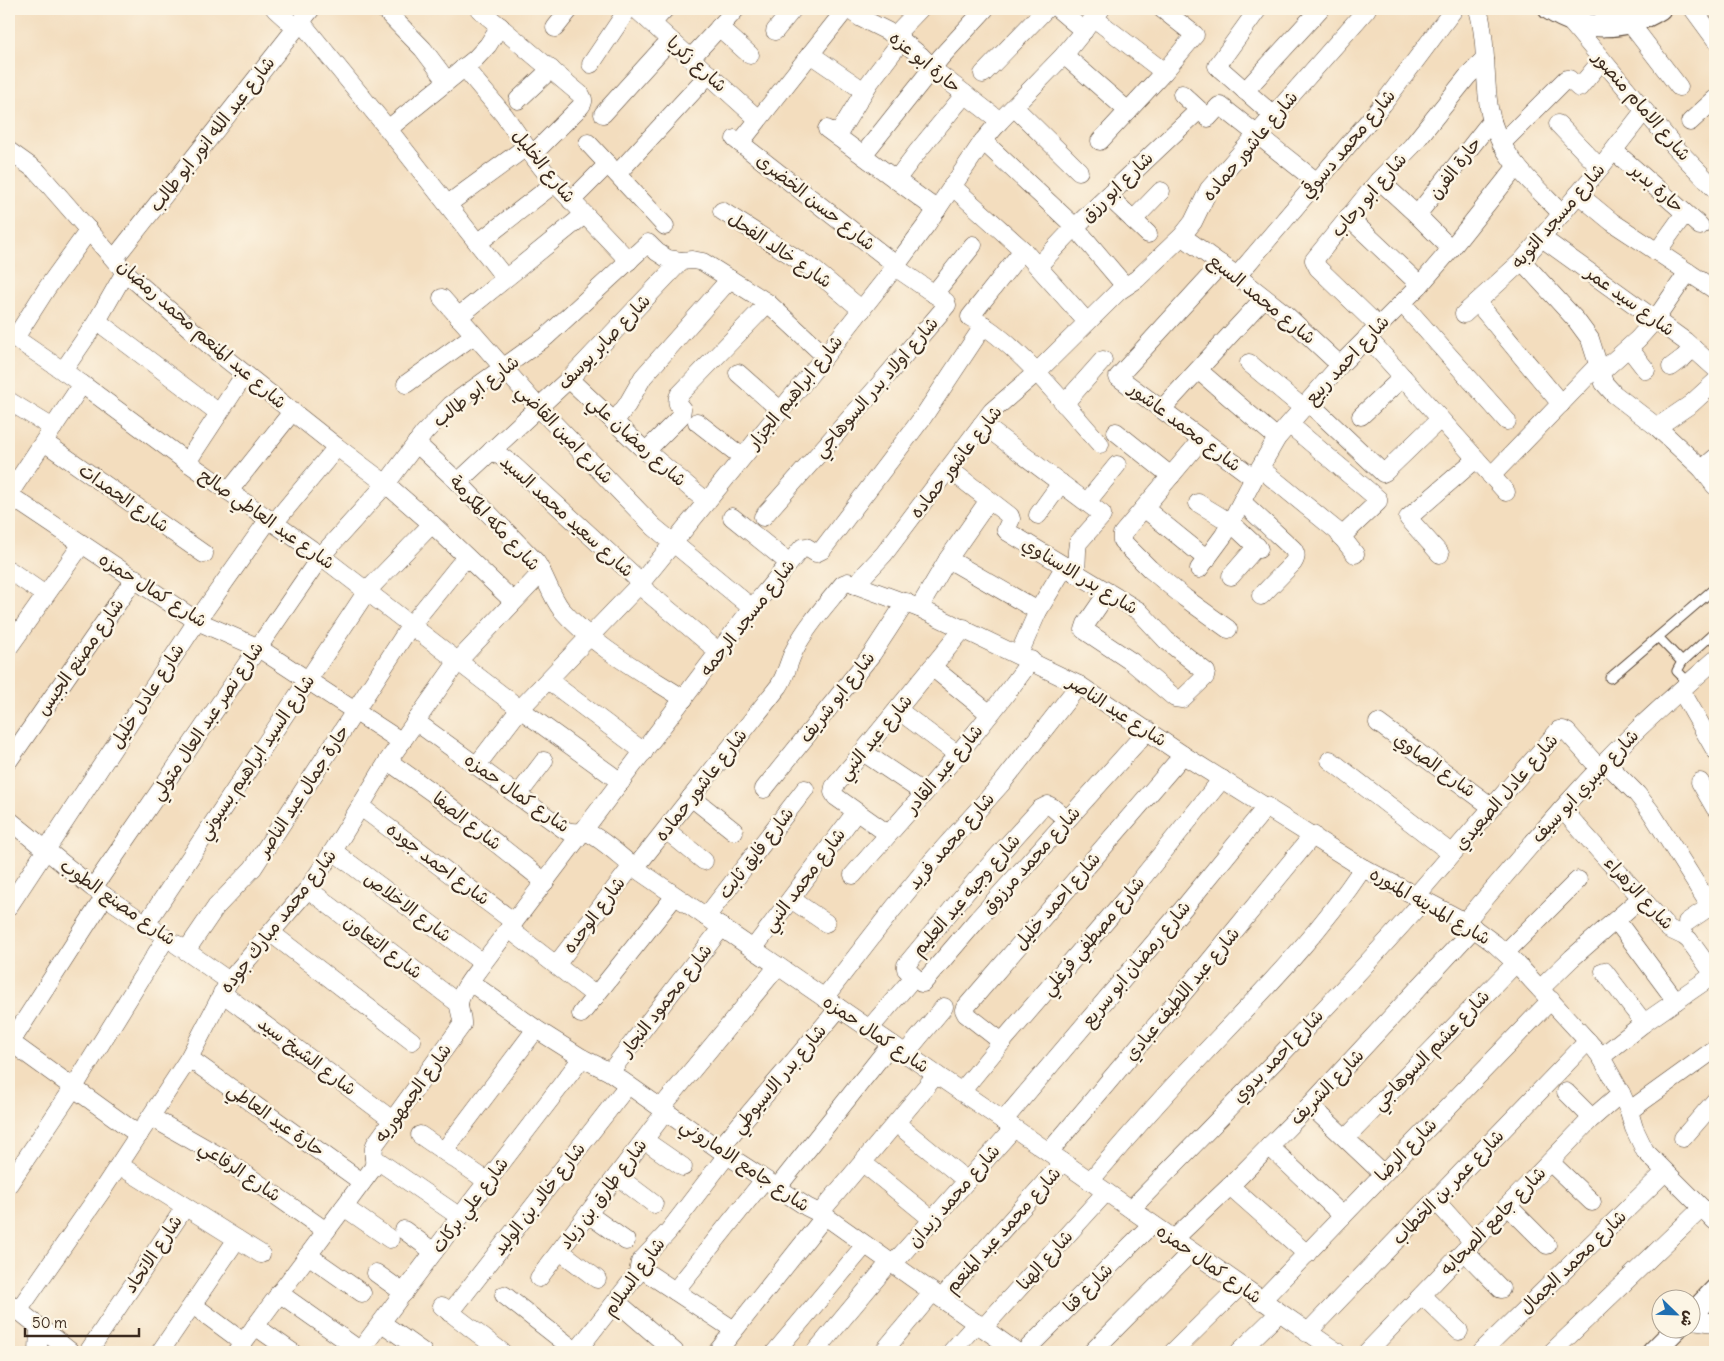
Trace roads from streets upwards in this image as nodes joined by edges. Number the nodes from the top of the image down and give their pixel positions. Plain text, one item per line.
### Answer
1 (275, 9) edge
2 (570, 9) edge
3 (628, 9) edge
4 (636, 9) edge
5 (666, 9) edge
6 (736, 9) edge
7 (793, 9) edge
8 (849, 9) edge
9 (920, 9) edge
10 (985, 9) edge
11 (1046, 9) edge
12 (1058, 9) edge
13 (1258, 9) edge
14 (1320, 9) edge
15 (1367, 9) edge
16 (1454, 9) edge
17 (1478, 9) edge
18 (1549, 9) edge
19 (1660, 9) edge
20 (1693, 9) edge
21 (392, 11) edge
22 (1171, 11) edge
23 (493, 16) edge
24 (1604, 17) edge
25 (1093, 19) edge
26 (302, 20) edge
27 (1570, 21) junction
28 (652, 23) junction
29 (1630, 23) junction
30 (555, 28) dead end
31 (719, 28) junction
32 (775, 31) dead end
33 (898, 37) junction
34 (1715, 39) edge
35 (670, 40) junction
36 (810, 54) junction
37 (750, 55) dead end
38 (1064, 55) junction
39 (691, 58) junction
40 (1485, 59) junction
41 (1602, 60) junction
42 (592, 64) dead end
43 (464, 67) junction
44 (933, 68) junction
45 (551, 70) junction
46 (1164, 72) junction
47 (709, 74) junction
48 (983, 74) dead end
49 (448, 81) junction
50 (1679, 87) dead end
51 (864, 91) junction
52 (1245, 91) junction
53 (965, 94) junction
54 (1182, 94) dead end
55 (1715, 99) edge
56 (518, 100) dead end
57 (1014, 107) junction
58 (1128, 110) junction
59 (1199, 110) junction
60 (1644, 111) junction
61 (603, 114) dead end
62 (1274, 116) junction
63 (758, 119) junction
64 (1492, 120) junction
65 (1000, 121) junction
66 (1690, 122) dead end
67 (1558, 124) dead end
68 (388, 129) junction
69 (1258, 135) junction
70 (983, 141) junction
71 (1100, 141) dead end
72 (588, 143) dead end
73 (1501, 144) junction
74 (9, 151) edge
75 (529, 151) junction
76 (1614, 151) junction
77 (862, 155) junction
78 (1517, 166) junction
79 (1600, 168) junction
80 (612, 169) junction
81 (1079, 171) dead end
82 (896, 180) junction
83 (1379, 180) junction
84 (1317, 182) junction
85 (555, 183) junction
86 (952, 186) junction
87 (1715, 189) edge
88 (1161, 191) dead end
89 (1578, 194) junction
90 (1108, 196) junction
91 (571, 200) junction
92 (448, 204) junction
93 (936, 210) junction
94 (722, 211) dead end
95 (1686, 213) junction
96 (584, 214) junction
97 (1562, 214) junction
98 (1417, 215) junction
99 (1348, 217) junction
100 (1133, 220) junction
101 (666, 226) dead end
102 (1700, 226) dead end
103 (1075, 227) junction
104 (89, 230) junction
105 (1148, 234) dead end
106 (1182, 236) junction
107 (1542, 238) junction
108 (478, 243) junction
109 (973, 245) dead end
110 (1452, 249) junction
111 (1024, 250) junction
112 (1657, 252) junction
113 (114, 259) junction
114 (628, 261) junction
115 (681, 261) junction
116 (1522, 261) junction
117 (1221, 264) junction
118 (896, 266) junction
119 (1038, 266) junction
120 (126, 272) junction
121 (1688, 272) junction
122 (1238, 276) junction
123 (506, 278) junction
124 (730, 279) junction
125 (1420, 285) junction
126 (1714, 285) edge
127 (1125, 286) junction
128 (934, 294) junction
129 (442, 298) dead end
130 (1264, 298) junction
131 (1477, 302) junction
132 (768, 303) junction
133 (1402, 303) junction
134 (862, 310) junction
135 (1464, 314) dead end
136 (458, 317) junction
137 (1655, 320) junction
138 (97, 321) junction
139 (977, 321) junction
140 (1087, 322) junction
141 (1372, 332) junction
142 (474, 335) junction
143 (12, 336) edge
144 (1629, 348) junction
145 (1693, 348) junction
146 (825, 356) junction
147 (1103, 360) dead end
148 (1249, 363) dead end
149 (1340, 365) junction
150 (1671, 367) dead end
151 (502, 368) junction
152 (1715, 368) edge
153 (1599, 369) junction
154 (1198, 370) junction
155 (1646, 370) dead end
156 (63, 371) junction
157 (738, 373) dead end
158 (1036, 373) junction
159 (245, 374) junction
160 (1403, 377) junction
161 (570, 379) junction
162 (1715, 382) edge
163 (82, 384) junction
164 (406, 384) dead end
165 (9, 402) edge
166 (1064, 404) junction
167 (1561, 404) junction
168 (1305, 405) junction
169 (538, 407) junction
170 (1162, 409) junction
171 (780, 410) junction
172 (292, 412) junction
173 (219, 413) junction
174 (1361, 416) dead end
175 (1440, 419) junction
176 (1507, 421) dead end
177 (614, 422) junction
178 (698, 422) dead end
179 (982, 424) junction
180 (1289, 424) junction
181 (1657, 427) junction
182 (1116, 432) dead end
183 (48, 435) junction
184 (1277, 438) junction
185 (1201, 440) junction
186 (416, 443) junction
187 (1100, 444) dead end
188 (337, 447) junction
189 (492, 450) junction
190 (646, 451) junction
191 (742, 457) junction
192 (1476, 459) junction
193 (187, 462) junction
194 (1708, 464) edge
195 (1116, 465) dead end
196 (948, 469) junction
197 (15, 473) edge
198 (1257, 473) junction
199 (1171, 476) junction
200 (1491, 476) junction
201 (458, 482) junction
202 (1061, 483) junction
203 (386, 484) junction
204 (1715, 486) edge
205 (229, 491) junction
206 (1506, 492) dead end
207 (9, 495) edge
208 (989, 500) junction
209 (706, 501) junction
210 (1086, 502) junction
211 (1242, 502) junction
212 (1198, 503) dead end
213 (1144, 508) junction
214 (1038, 515) dead end
215 (732, 516) dead end
216 (763, 517) dead end
217 (271, 521) junction
218 (1231, 522) junction
219 (432, 524) junction
220 (1341, 537) junction
221 (82, 544) junction
222 (672, 544) junction
223 (204, 554) dead end
224 (1356, 554) dead end
225 (1440, 554) dead end
226 (321, 556) junction
227 (466, 557) junction
228 (948, 559) junction
229 (789, 563) junction
230 (9, 570) edge
231 (1071, 570) junction
232 (542, 572) junction
233 (1230, 576) dead end
234 (134, 578) junction
235 (640, 583) junction
236 (856, 585) junction
237 (367, 591) junction
238 (1108, 592) junction
239 (45, 595) junction
240 (1261, 596) dead end
241 (513, 602) junction
242 (913, 605) junction
243 (752, 608) junction
244 (1038, 611) junction
245 (197, 620) junction
246 (411, 624) junction
247 (964, 628) junction
248 (1228, 630) dead end
249 (589, 637) junction
250 (9, 647) edge
251 (257, 647) junction
252 (719, 652) junction
253 (1025, 657) junction
254 (1715, 660) edge
255 (458, 661) junction
256 (932, 667) junction
257 (307, 680) junction
258 (548, 680) junction
259 (1079, 685) junction
260 (1685, 686) junction
261 (684, 699) junction
262 (520, 710) junction
263 (898, 710) junction
264 (354, 712) junction
265 (990, 714) junction
266 (415, 721) junction
267 (1378, 723) dead end
268 (1148, 730) junction
269 (402, 742) junction
270 (1715, 750) edge
271 (644, 752) junction
272 (863, 752) junction
273 (957, 754) junction
274 (1183, 754) junction
275 (9, 760) edge
276 (1330, 760) dead end
277 (388, 761) junction
278 (544, 762) dead end
279 (1602, 765) junction
280 (477, 766) junction
281 (1222, 779) junction
282 (621, 782) junction
283 (1700, 782) dead end
284 (764, 789) dead end
285 (805, 789) dead end
286 (924, 793) junction
287 (518, 796) junction
288 (691, 798) junction
289 (1267, 806) junction
290 (361, 807) junction
291 (1492, 807) junction
292 (1715, 808) edge
293 (1562, 809) junction
294 (856, 812) junction
295 (9, 820) edge
296 (1067, 820) junction
297 (666, 830) junction
298 (734, 831) dead end
299 (583, 832) junction
300 (888, 834) junction
301 (1313, 835) junction
302 (46, 850) junction
303 (333, 851) junction
304 (1452, 854) junction
305 (704, 861) dead end
306 (634, 867) junction
307 (1362, 868) junction
308 (853, 875) dead end
309 (1578, 880) dead end
310 (545, 882) junction
311 (308, 889) junction
312 (99, 892) junction
313 (676, 896) junction
314 (1642, 897) junction
315 (791, 898) junction
316 (1419, 899) junction
317 (1713, 905) edge
318 (9, 906) edge
319 (706, 917) junction
320 (1616, 920) junction
321 (1687, 922) dead end
322 (826, 923) dead end
323 (146, 924) junction
324 (1469, 925) junction
325 (512, 926) junction
326 (722, 928) junction
327 (271, 932) junction
328 (166, 938) junction
329 (753, 949) junction
330 (186, 951) junction
331 (1510, 958) junction
332 (483, 963) junction
333 (556, 965) junction
334 (778, 966) junction
335 (1604, 971) dead end
336 (1715, 975) edge
337 (914, 977) junction
338 (470, 982) junction
339 (226, 987) junction
340 (1545, 994) junction
341 (596, 996) junction
342 (824, 998) junction
343 (1676, 1001) junction
344 (459, 1004) junction
345 (839, 1008) junction
346 (944, 1008) dead end
347 (581, 1014) dead end
348 (1644, 1023) junction
349 (536, 1029) junction
350 (869, 1029) junction
351 (412, 1041) dead end
352 (1588, 1041) junction
353 (1002, 1042) junction
354 (9, 1043) edge
355 (898, 1049) junction
356 (1715, 1049) edge
357 (1601, 1057) junction
358 (189, 1058) junction
359 (582, 1058) junction
360 (610, 1072) junction
361 (936, 1075) junction
362 (628, 1084) junction
363 (74, 1086) junction
364 (962, 1092) junction
365 (1566, 1092) dead end
366 (1621, 1093) junction
367 (1715, 1102) edge
368 (1310, 1105) junction
369 (663, 1110) junction
370 (1629, 1111) junction
371 (151, 1117) junction
372 (1592, 1118) junction
373 (391, 1120) junction
374 (896, 1122) junction
375 (1009, 1124) junction
376 (139, 1135) junction
377 (420, 1135) dead end
378 (1346, 1138) junction
379 (1683, 1138) dead end
380 (644, 1140) junction
381 (1269, 1146) junction
382 (444, 1151) junction
383 (723, 1152) junction
384 (1056, 1157) junction
385 (374, 1158) junction
386 (1550, 1162) junction
387 (862, 1163) junction
388 (119, 1165) junction
389 (683, 1167) dead end
390 (1666, 1172) junction
391 (1383, 1174) junction
392 (617, 1176) junction
393 (487, 1181) junction
394 (967, 1181) junction
395 (1090, 1181) junction
396 (362, 1182) junction
397 (9, 1184) edge
398 (770, 1184) junction
399 (1230, 1186) junction
400 (1106, 1192) junction
401 (1435, 1200) junction
402 (1592, 1202) dead end
403 (654, 1204) dead end
404 (1508, 1206) junction
405 (185, 1207) junction
406 (344, 1207) junction
407 (1702, 1208) junction
408 (1131, 1209) junction
409 (588, 1214) junction
410 (822, 1215) junction
411 (1342, 1216) junction
412 (460, 1217) junction
413 (933, 1220) junction
414 (1715, 1221) edge
415 (1152, 1224) junction
416 (326, 1231) junction
417 (237, 1239) junction
418 (1174, 1239) junction
419 (626, 1240) dead end
420 (865, 1245) junction
421 (1547, 1245) dead end
422 (1469, 1246) junction
423 (560, 1251) junction
424 (434, 1252) junction
425 (1191, 1252) junction
426 (261, 1254) dead end
427 (1307, 1254) junction
428 (308, 1255) junction
429 (892, 1263) junction
430 (640, 1268) junction
431 (376, 1273) dead end
432 (539, 1278) dead end
433 (596, 1279) dead end
434 (1240, 1286) junction
435 (1501, 1289) dead end
436 (1715, 1290) edge
437 (675, 1291) junction
438 (279, 1293) junction
439 (362, 1293) dead end
440 (404, 1293) junction
441 (504, 1295) dead end
442 (938, 1295) junction
443 (1422, 1295) junction
444 (1261, 1301) junction
445 (617, 1302) junction
446 (1702, 1304) edge
447 (193, 1305) junction
448 (14, 1307) edge
449 (1279, 1313) junction
450 (1702, 1321) edge
451 (382, 1323) junction
452 (1715, 1323) edge
453 (980, 1325) junction
454 (255, 1326) junction
455 (39, 1328) junction
456 (734, 1330) junction
457 (1459, 1331) dead end
458 (1308, 1333) junction
459 (1667, 1338) edge
460 (239, 1347) edge
461 (583, 1350) edge
462 (1327, 1350) edge
463 (360, 1351) edge
464 (38, 1352) edge
465 (71, 1352) edge
466 (88, 1352) edge
467 (160, 1352) edge
468 (292, 1352) edge
469 (423, 1352) edge
470 (502, 1352) edge
471 (675, 1352) edge
472 (717, 1352) edge
473 (776, 1352) edge
474 (814, 1352) edge
475 (883, 1352) edge
476 (952, 1352) edge
477 (1017, 1352) edge
478 (1024, 1352) edge
479 (1092, 1352) edge
480 (1173, 1352) edge
481 (1239, 1352) edge
482 (1367, 1352) edge
483 (1481, 1352) edge
484 (1552, 1352) edge
485 (1653, 1352) edge

1 - 26 street
2 - 30 street
3 - 42 street
4 - 28 street, شارع زكريا
5 - 28 street
6 - 31 street
7 - 32 street
8 - 33 street, حارة ابو عزه
8 - 36 street
9 - 33 street
10 - 44 street
11 - 48 street
12 - 25 street
13 - 52 street
14 - 52 street
15 - 62 street, شارع عاشور حماده
16 - 84 street, شارع محمد دسوقي
17 - 40 street
18 - 27 street
19 - 29 street
20 - 34 street
21 - 49 street
22 - 46 street
23 - 43 street
23 - 45 street
24 - 27 street
24 - 29 street
25 - 38 street, شارع ابراهيم الجزار
25 - 46 street
26 - 68 street
26 - 113 street, شارع عبد الله انور ابو طالب
27 - 41 street, شارع الامام منصور
28 - 35 street, شارع زكريا
29 - 50 street
31 - 37 street
31 - 39 street
33 - 44 street, حارة ابو عزه
33 - 51 street
35 - 39 street, شارع زكريا
35 - 61 street
36 - 51 street
36 - 63 street
38 - 57 street, شارع ابراهيم الجزار
38 - 58 street
39 - 47 street, شارع زكريا
40 - 64 street
40 - 83 street, شارع ابو رحاب
41 - 60 street, شارع الامام منصور
41 - 73 street
43 - 49 street
43 - 75 street, شارع الخليل
44 - 53 street, حارة ابو عزه
44 - 77 street
45 - 56 street
45 - 75 street
46 - 58 street
47 - 63 street, شارع زكريا
47 - 80 street
49 - 68 street
51 - 77 street
52 - 62 street
53 - 65 street, حارة ابو عزه
53 - 82 street
54 - 59 street
55 - 66 street
57 - 65 street, شارع ابراهيم الجزار
57 - 81 street
58 - 71 street
59 - 69 street
59 - 90 street, شارع ابو رزق
60 - 76 street, شارع مسجد التوبه
60 - 87 street, شارع الامام منصور
62 - 69 street, شارع عاشور حماده
63 - 118 street, شارع حسن الخضرى
64 - 73 street
64 - 98 street, حارة الفرن
65 - 70 street, شارع ابراهيم الجزار
67 - 79 street
68 - 92 street
69 - 84 street
69 - 106 street, شارع عاشور حماده
70 - 86 street, شارع ابراهيم الجزار
70 - 103 street
72 - 80 street
73 - 78 street
74 - 104 street, شارع عبد المنعم محمد رمضان
75 - 85 street, شارع الخليل
75 - 92 street
76 - 79 street, شارع مسجد التوبه
76 - 95 street, حارة بدير
77 - 82 street
78 - 97 street
78 - 110 street, شارع احمد ربيع
79 - 89 street, شارع مسجد التوبه
80 - 91 street
80 - 101 street
82 - 93 street
83 - 98 street
83 - 99 street, شارع ابو رحاب
84 - 122 street, شارع محمد دسوقي
85 - 91 street, شارع الخليل
85 - 108 street
86 - 93 street, شارع ابراهيم الجزار
86 - 111 street
88 - 100 street
89 - 97 street, شارع مسجد التوبه
89 - 112 street
90 - 100 street
90 - 103 street, شارع ابو رزق
91 - 96 street, شارع الخليل
92 - 108 street
93 - 118 street, شارع ابراهيم الجزار
94 - 134 street, شارع خالد الفحل
95 - 102 street, حارة بدير
95 - 112 street
96 - 114 street, شارع الخليل
96 - 123 street
97 - 107 street, شارع مسجد التوبه
98 - 110 street
99 - 125 street
99 - 141 street, شارع ابو رحاب
100 - 105 street
103 - 119 street, شارع ابو رزق
103 - 127 street
104 - 113 street, شارع عبد المنعم محمد رمضان
104 - 143 street
106 - 117 street, شارع محمد السبع
106 - 127 street, شارع عاشور حماده
107 - 116 street, شارع مسجد التوبه
107 - 137 street, شارع سيد عمر
108 - 123 street
109 - 128 street
110 - 125 street, شارع احمد ربيع
111 - 119 street
111 - 139 street, شارع مسجد الرحمه
112 - 121 street
113 - 120 street, شارع عبد المنعم محمد رمضان
114 - 115 street, شارع ابو طالب
114 - 151 street, شارع ابو طالب
115 - 124 street
115 - 161 street, شارع صابر يوسف
116 - 131 street, شارع مسجد التوبه
116 - 153 street
117 - 122 street, شارع محمد السبع
117 - 170 street, شارع محمد عاشور
118 - 128 street, شارع اولاد بدر السوهاجي
118 - 134 street, شارع ابراهيم الجزار
119 - 140 street
120 - 138 street
120 - 159 street, شارع عبد المنعم محمد رمضان
121 - 126 street
121 - 137 street
122 - 130 street, شارع محمد السبع
123 - 136 street
124 - 132 street
124 - 177 street
125 - 133 street, شارع احمد ربيع
127 - 140 street, شارع عاشور حماده
128 - 216 street, شارع اولاد بدر السوهاجي
129 - 136 street, شارع امين القاضي
130 - 149 street, شارع محمد السبع
130 - 154 street
131 - 135 street, شارع مسجد التوبه
131 - 167 street
132 - 146 street
132 - 190 street
133 - 141 street, شارع احمد ربيع
133 - 176 street
134 - 146 street, شارع ابراهيم الجزار
136 - 142 street, شارع امين القاضي
137 - 144 street
137 - 145 street, شارع سيد عمر
138 - 156 street
138 - 173 street
139 - 158 street
139 - 229 street, شارع مسجد الرحمه
140 - 158 street, شارع عاشور حماده
141 - 149 street, شارع احمد ربيع
141 - 160 street
142 - 151 street, شارع امين القاضي
142 - 164 street
143 - 156 street, شارع عبد العاطي صالح
144 - 153 street
144 - 155 street
145 - 150 street
145 - 152 street, شارع سيد عمر
146 - 171 street, شارع ابراهيم الجزار
147 - 166 street
148 - 168 street
149 - 168 street, شارع احمد ربيع
151 - 169 street, شارع امين القاضي
151 - 186 street, شارع ابو طالب
153 - 167 street
153 - 181 street
154 - 170 street
154 - 184 street
156 - 163 street, شارع عبد العاطي صالح
157 - 171 street
158 - 166 street
158 - 179 street, شارع عاشور حماده
159 - 172 street, شارع عبد المنعم محمد رمضان
159 - 173 street
160 - 174 street
160 - 175 street
161 - 169 street, شارع صابر يوسف
161 - 177 street, شارع رمضان علي
162 - 181 street
163 - 183 street
163 - 193 street, شارع عبد العاطي صالح
165 - 183 street, شارع الحمدات
166 - 187 street
167 - 200 street
168 - 175 street
168 - 180 street, شارع احمد ربيع
169 - 189 street, شارع صابر يوسف
169 - 222 street, شارع امين القاضي
170 - 185 street, شارع محمد عاشور
171 - 191 street, شارع ابراهيم الجزار
172 - 188 street, شارع عبد المنعم محمد رمضان
172 - 205 street
173 - 193 street
175 - 192 street
177 - 190 street, شارع رمضان علي
178 - 191 street
179 - 196 street, شارع عاشور حماده
179 - 202 street
180 - 184 street, شارع احمد ربيع
180 - 220 street
181 - 194 street
182 - 199 street
183 - 197 street
183 - 223 street, شارع الحمدات
184 - 198 street, شارع احمد ربيع
185 - 198 street, شارع محمد عاشور
185 - 199 street
186 - 201 street, شارع مكه المكرمة
186 - 203 street, شارع ابو طالب
188 - 203 street, شارع عبد المنعم محمد رمضان
188 - 217 street, شارع عادل خليل
189 - 201 street, شارع صابر يوسف
189 - 235 street, شارع سعيد محمد السيد
190 - 209 street, شارع رمضان علي
191 - 209 street, شارع ابراهيم الجزار
192 - 200 street
192 - 225 street
193 - 205 street, شارع عبد العاطي صالح
194 - 204 street
195 - 210 street
196 - 208 street, شارع بدر الاسناوي
196 - 236 street, شارع عاشور حماده
197 - 207 street
198 - 211 street, شارع احمد ربيع
198 - 220 street, شارع محمد عاشور
199 - 213 street
200 - 206 street
201 - 232 street, شارع مكه المكرمة
202 - 210 street
202 - 214 street
203 - 219 street, شارع عبد المنعم محمد رمضان
203 - 226 street, شارع ابو طالب
205 - 217 street, شارع عبد العاطي صالح
207 - 221 street, شارع كمال حمزه
208 - 228 street, شارع ابو شريف
208 - 231 street, شارع بدر الاسناوي
209 - 222 street, شارع ابراهيم الجزار
210 - 231 street
211 - 218 street, شارع احمد ربيع
211 - 240 street
212 - 218 street
213 - 218 street, شارع احمد ربيع
213 - 248 street
215 - 229 street
217 - 226 street, شارع عبد العاطي صالح
217 - 245 street, شارع عادل خليل
218 - 233 street
219 - 227 street, شارع عبد المنعم محمد رمضان
219 - 237 street, شارع السيد ابراهيم بسيوني
220 - 224 street, شارع محمد عاشور
221 - 234 street, شارع كمال حمزه
221 - 239 street
222 - 235 street, شارع ابراهيم الجزار
222 - 243 street, شارع امين القاضي
226 - 237 street, شارع عبد العاطي صالح
226 - 251 street, شارع نصر عبد العال متولي
227 - 241 street, شارع عبد المنعم محمد رمضان
227 - 246 street, حارة جمال عبد الناصر
228 - 242 street, شارع ابو شريف
228 - 244 street
229 - 243 street, شارع مسجد الرحمه
230 - 239 street
231 - 238 street, شارع بدر الاسناوي
231 - 244 street, شارع عبد القادر
232 - 241 street, شارع محمد مبارك جوده
232 - 249 street, شارع مكه المكرمة
234 - 245 street, شارع كمال حمزه
234 - 275 street, شارع مصنع الجبس
235 - 249 street, شارع ابراهيم الجزار
235 - 252 street, شارع سعيد محمد السيد
236 - 242 street, شارع عبد الناصر
236 - 288 street, شارع عاشور حماده
237 - 246 street, شارع عبد العاطي صالح
237 - 257 street, شارع السيد ابراهيم بسيوني
238 - 238 street, شارع بدر الاسناوي
239 - 250 street
241 - 255 street, شارع محمد مبارك جوده
242 - 247 street, شارع عبد الناصر
242 - 284 street, شارع ابو شريف
243 - 252 street, شارع مسجد الرحمه
244 - 253 street, شارع عبد القادر
245 - 251 street, شارع كمال حمزه
245 - 302 street, شارع عادل خليل
246 - 255 street, شارع عبد العاطي صالح
246 - 264 street, حارة جمال عبد الناصر
247 - 253 street, شارع عبد الناصر
247 - 256 street, شارع عبد النبي
249 - 258 street, شارع ابراهيم الجزار
249 - 261 street, شارع مكه المكرمة
251 - 257 street, شارع كمال حمزه
251 - 312 street, شارع نصر عبد العال متولي
252 - 261 street, شارع مسجد الرحمه
253 - 259 street, شارع عبد الناصر
253 - 265 street, شارع عبد القادر
254 - 260 street, شارع صبري ابو سيف
255 - 262 street, شارع عبد العاطي صالح
255 - 266 street, شارع محمد مبارك جوده
256 - 263 street, شارع عبد النبي
256 - 265 street
257 - 264 street, شارع كمال حمزه
257 - 323 street, شارع السيد ابراهيم بسيوني
258 - 262 street, شارع ابراهيم الجزار
258 - 271 street
259 - 268 street, شارع عبد الناصر
259 - 342 street, شارع محمد فريد
260 - 270 street
260 - 279 street, شارع صبري ابو سيف
261 - 271 street, شارع مسجد الرحمه
262 - 280 street, شارع ابراهيم الجزار
262 - 282 street, شارع عبد العاطي صالح
263 - 272 street, شارع عبد النبي
263 - 273 street
264 - 269 street, شارع كمال حمزه
264 - 330 street, حارة جمال عبد الناصر
265 - 273 street, شارع عبد القادر
266 - 269 street, شارع محمد مبارك جوده
266 - 280 street, شارع كمال حمزه
267 - 291 street, شارع الصاوي
268 - 274 street, شارع عبد الناصر
268 - 296 street, شارع محمد مرزوق
269 - 277 street, شارع محمد مبارك جوده
271 - 282 street, شارع مسجد الرحمه
272 - 286 street
272 - 294 street, شارع عبد النبي
273 - 286 street, شارع عبد القادر
274 - 281 street, شارع عبد الناصر
274 - 353 street, شارع احمد خليل
276 - 304 street
277 - 290 street, شارع محمد مبارك جوده
277 - 310 street, شارع الصفا
278 - 287 street
279 - 291 street, شارع عادل الصعيدي
279 - 293 street, شارع صبري ابو سيف
279 - 317 street
280 - 287 street, شارع كمال حمزه
281 - 289 street, شارع عبد الناصر
281 - 353 street, شارع مصطفي فرغلي
282 - 299 street, شارع مسجد الرحمه
283 - 292 street
285 - 319 street, شارع فايق ثابت
286 - 300 street, شارع عبد القادر
287 - 299 street, شارع كمال حمزه
288 - 297 street, شارع عاشور حماده
288 - 298 street
289 - 301 street, شارع عبد الناصر
289 - 375 street, شارع رمضان ابو سريع
290 - 303 street, شارع محمد مبارك جوده
290 - 325 street, شارع احمد جوده
291 - 304 street, شارع عادل الصعيدي
293 - 314 street, شارع الزهراء
293 - 324 street, شارع صبري ابو سيف
294 - 300 street, شارع عبد النبي
294 - 315 street, شارع محمد النبي
295 - 302 street, شارع مصنع الطوب
296 - 337 street, شارع محمد مرزوق
296 - 337 street, شارع وجيه عبد العليم
297 - 305 street
297 - 306 street, شارع عاشور حماده
299 - 306 street, شارع كمال حمزه
299 - 310 street, شارع الجمهوريه
300 - 308 street, شارع عبد القادر
301 - 307 street, شارع عبد الناصر
301 - 384 street, شارع عبد اللطيف عبادي
302 - 312 street, شارع مصنع الطوب
302 - 318 street, شارع عادل خليل
303 - 311 street, شارع محمد مبارك جوده
303 - 332 street, شارع الاخلاص
304 - 316 street, شارع عادل الصعيدي
306 - 313 street, شارع كمال حمزه
306 - 333 street, شارع الوحده
307 - 316 street, شارع المدينه المنوره
307 - 395 street, شارع المدينه المنوره
309 - 331 street, شارع عشم السوهاجي
310 - 325 street, شارع الجمهوريه
311 - 327 street, شارع محمد مبارك جوده
311 - 344 street, شارع التعاون
312 - 323 street, شارع مصنع الطوب
312 - 354 street, شارع نصر عبد العال متولي
313 - 319 street, شارع كمال حمزه
313 - 341 street
314 - 320 street, شارع الرضا
314 - 336 street, شارع الزهراء
315 - 322 street
315 - 329 street, شارع محمد النبي
316 - 324 street, شارع المدينه المنوره
316 - 408 street, شارع احمد بدوي
317 - 321 street
319 - 326 street, شارع كمال حمزه
320 - 340 street, شارع الرضا
320 - 343 street
323 - 328 street, شارع مصنع الطوب
324 - 331 street, شارع المدينه المنوره
324 - 368 street, شارع الشريف
325 - 332 street, شارع الجمهوريه
325 - 333 street, شارع احمد جوده
326 - 329 street, شارع كمال حمزه
326 - 360 street, شارع محمود النجار
327 - 339 street, شارع محمد مبارك جوده
327 - 351 street
328 - 330 street, شارع مصنع الطوب
328 - 363 street
329 - 334 street, شارع كمال حمزه
330 - 339 street, شارع مصنع الطوب
331 - 340 street, شارع المدينه المنوره
331 - 378 street, شارع عشم السوهاجي
332 - 338 street, شارع الجمهوريه
333 - 341 street, شارع احمد جوده
334 - 342 street, شارع كمال حمزه
334 - 369 street, شارع طارق بن زياد
335 - 348 street
336 - 343 street
337 - 350 street, شارع وجيه عبد العليم
338 - 344 street, شارع الجمهوريه
338 - 349 street, شارع جامع الاماروني
339 - 358 street, شارع محمد مبارك جوده
339 - 373 street, شارع الشيخ سيد
340 - 352 street, شارع المدينه المنوره
340 - 391 street, شارع الرضا
341 - 347 street
342 - 345 street, شارع كمال حمزه
343 - 348 street
344 - 373 street, شارع الجمهوريه
345 - 350 street, شارع كمال حمزه
345 - 383 street, شارع بدر الاسيوطي
346 - 355 street
348 - 357 street
349 - 359 street, شارع جامع الاماروني
349 - 382 street
350 - 355 street, شارع كمال حمزه
352 - 357 street, شارع المدينه المنوره
352 - 401 street, شارع عمر بن الخطاب
353 - 364 street, شارع مصطفي فرغلي
354 - 363 street
355 - 361 street, شارع كمال حمزه
355 - 398 street
356 - 370 street
357 - 366 street, شارع المدينه المنوره
358 - 371 street, شارع محمد مبارك جوده
358 - 396 street, حارة عبد العاطي
359 - 360 street, شارع جامع الاماروني
359 - 393 street, شارع علي بركات
360 - 362 street, شارع جامع الاماروني
361 - 364 street, شارع كمال حمزه
361 - 374 street
362 - 369 street, شارع جامع الاماروني
362 - 470 street, شارع خالد بن الوليد
363 - 376 street
363 - 397 street
364 - 375 street, شارع كمال حمزه
365 - 372 street
366 - 370 street, شارع المدينه المنوره
366 - 372 street, شارع جامع الصحابه
367 - 379 street
368 - 378 street
368 - 381 street, شارع الشريف
369 - 380 street, شارع طارق بن زياد
369 - 383 street, شارع جامع الاماروني
370 - 390 street, شارع المدينه المنوره
371 - 376 street, شارع محمد مبارك جوده
371 - 416 street, شارع الرفاعي
372 - 386 street, شارع جامع الصحابه
373 - 385 street, شارع الجمهوريه
374 - 387 street
374 - 394 street
375 - 384 street, شارع كمال حمزه
375 - 394 street, شارع محمد زيدان
376 - 388 street, شارع محمد مبارك جوده
377 - 382 street
378 - 391 street
380 - 389 street
380 - 392 street, شارع طارق بن زياد
381 - 399 street, شارع الشريف
381 - 411 street
382 - 393 street
383 - 398 street, شارع جامع الاماروني
383 - 430 street, شارع السلام
384 - 395 street, شارع كمال حمزه
384 - 442 street, شارع محمد عبد المنعم
385 - 396 street, شارع الجمهوريه
385 - 412 street
386 - 402 street
386 - 404 street, شارع جامع الصحابه
387 - 410 street
387 - 413 street
388 - 405 street
388 - 448 street, شارع محمد مبارك جوده
390 - 407 street, شارع المدينه المنوره
390 - 483 street, شارع محمد الجمال
391 - 411 street, شارع الرضا
392 - 403 street
392 - 409 street, شارع طارق بن زياد
393 - 412 street, شارع علي بركات
394 - 413 street, شارع محمد زيدان
395 - 400 street, شارع كمال حمزه
396 - 406 street, شارع الجمهوريه
398 - 410 street, شارع جامع الاماروني
398 - 437 street
399 - 418 street, شارع الشريف
399 - 427 street
400 - 408 street, شارع كمال حمزه
400 - 453 street, شارع الهنا
401 - 422 street
401 - 458 street, شارع عمر بن الخطاب
404 - 421 street
404 - 422 street, شارع جامع الصحابه
405 - 417 street
405 - 466 street, شارع الاتحاد
406 - 416 street, شارع الجمهوريه
406 - 424 street
407 - 414 street, شارع المدينه المنوره
407 - 484 street
408 - 415 street, شارع كمال حمزه
409 - 419 street
409 - 423 street, شارع طارق بن زياد
410 - 420 street, شارع جامع الاماروني
410 - 456 street
411 - 427 street, شارع الرضا
412 - 424 street, شارع علي بركات
413 - 429 street, شارع محمد زيدان
415 - 418 street, شارع كمال حمزه
415 - 478 street, شارع قنا
416 - 428 street, شارع الجمهوريه
417 - 426 street
417 - 447 street
418 - 425 street, شارع كمال حمزه
420 - 429 street, شارع جامع الاماروني
420 - 473 street
422 - 435 street
422 - 443 street, شارع جامع الصحابه
423 - 432 street, شارع طارق بن زياد
423 - 433 street
424 - 440 street, شارع علي بركات
425 - 434 street, شارع كمال حمزه
425 - 479 street
427 - 444 street, شارع الرضا
428 - 438 street, شارع الجمهوريه
428 - 439 street
429 - 442 street, شارع جامع الاماروني
429 - 474 street, شارع محمد زيدان
430 - 437 street
430 - 445 street, شارع السلام
431 - 440 street
434 - 444 street, شارع كمال حمزه
434 - 480 street
436 - 446 street
437 - 456 street
438 - 454 street, شارع الجمهوريه
438 - 463 street
440 - 451 street, شارع علي بركات
441 - 461 street
442 - 453 street, شارع جامع الاماروني
442 - 475 street, شارع محمد عبد المنعم
443 - 457 street
443 - 482 street, شارع جامع الصحابه
444 - 449 street, شارع كمال حمزه
445 - 461 street, شارع السلام
445 - 471 street
447 - 460 street
447 - 467 street
448 - 455 street
449 - 458 street, شارع كمال حمزه
449 - 481 street
450 - 452 street
451 - 463 street, شارع علي بركات
451 - 469 street
453 - 476 street, شارع الهنا
453 - 477 street, شارع جامع الاماروني
454 - 460 street, شارع الجمهوريه
454 - 468 street
455 - 464 street
455 - 465 street
456 - 472 street
458 - 462 street, شارع كمال حمزه
459 - 485 street

